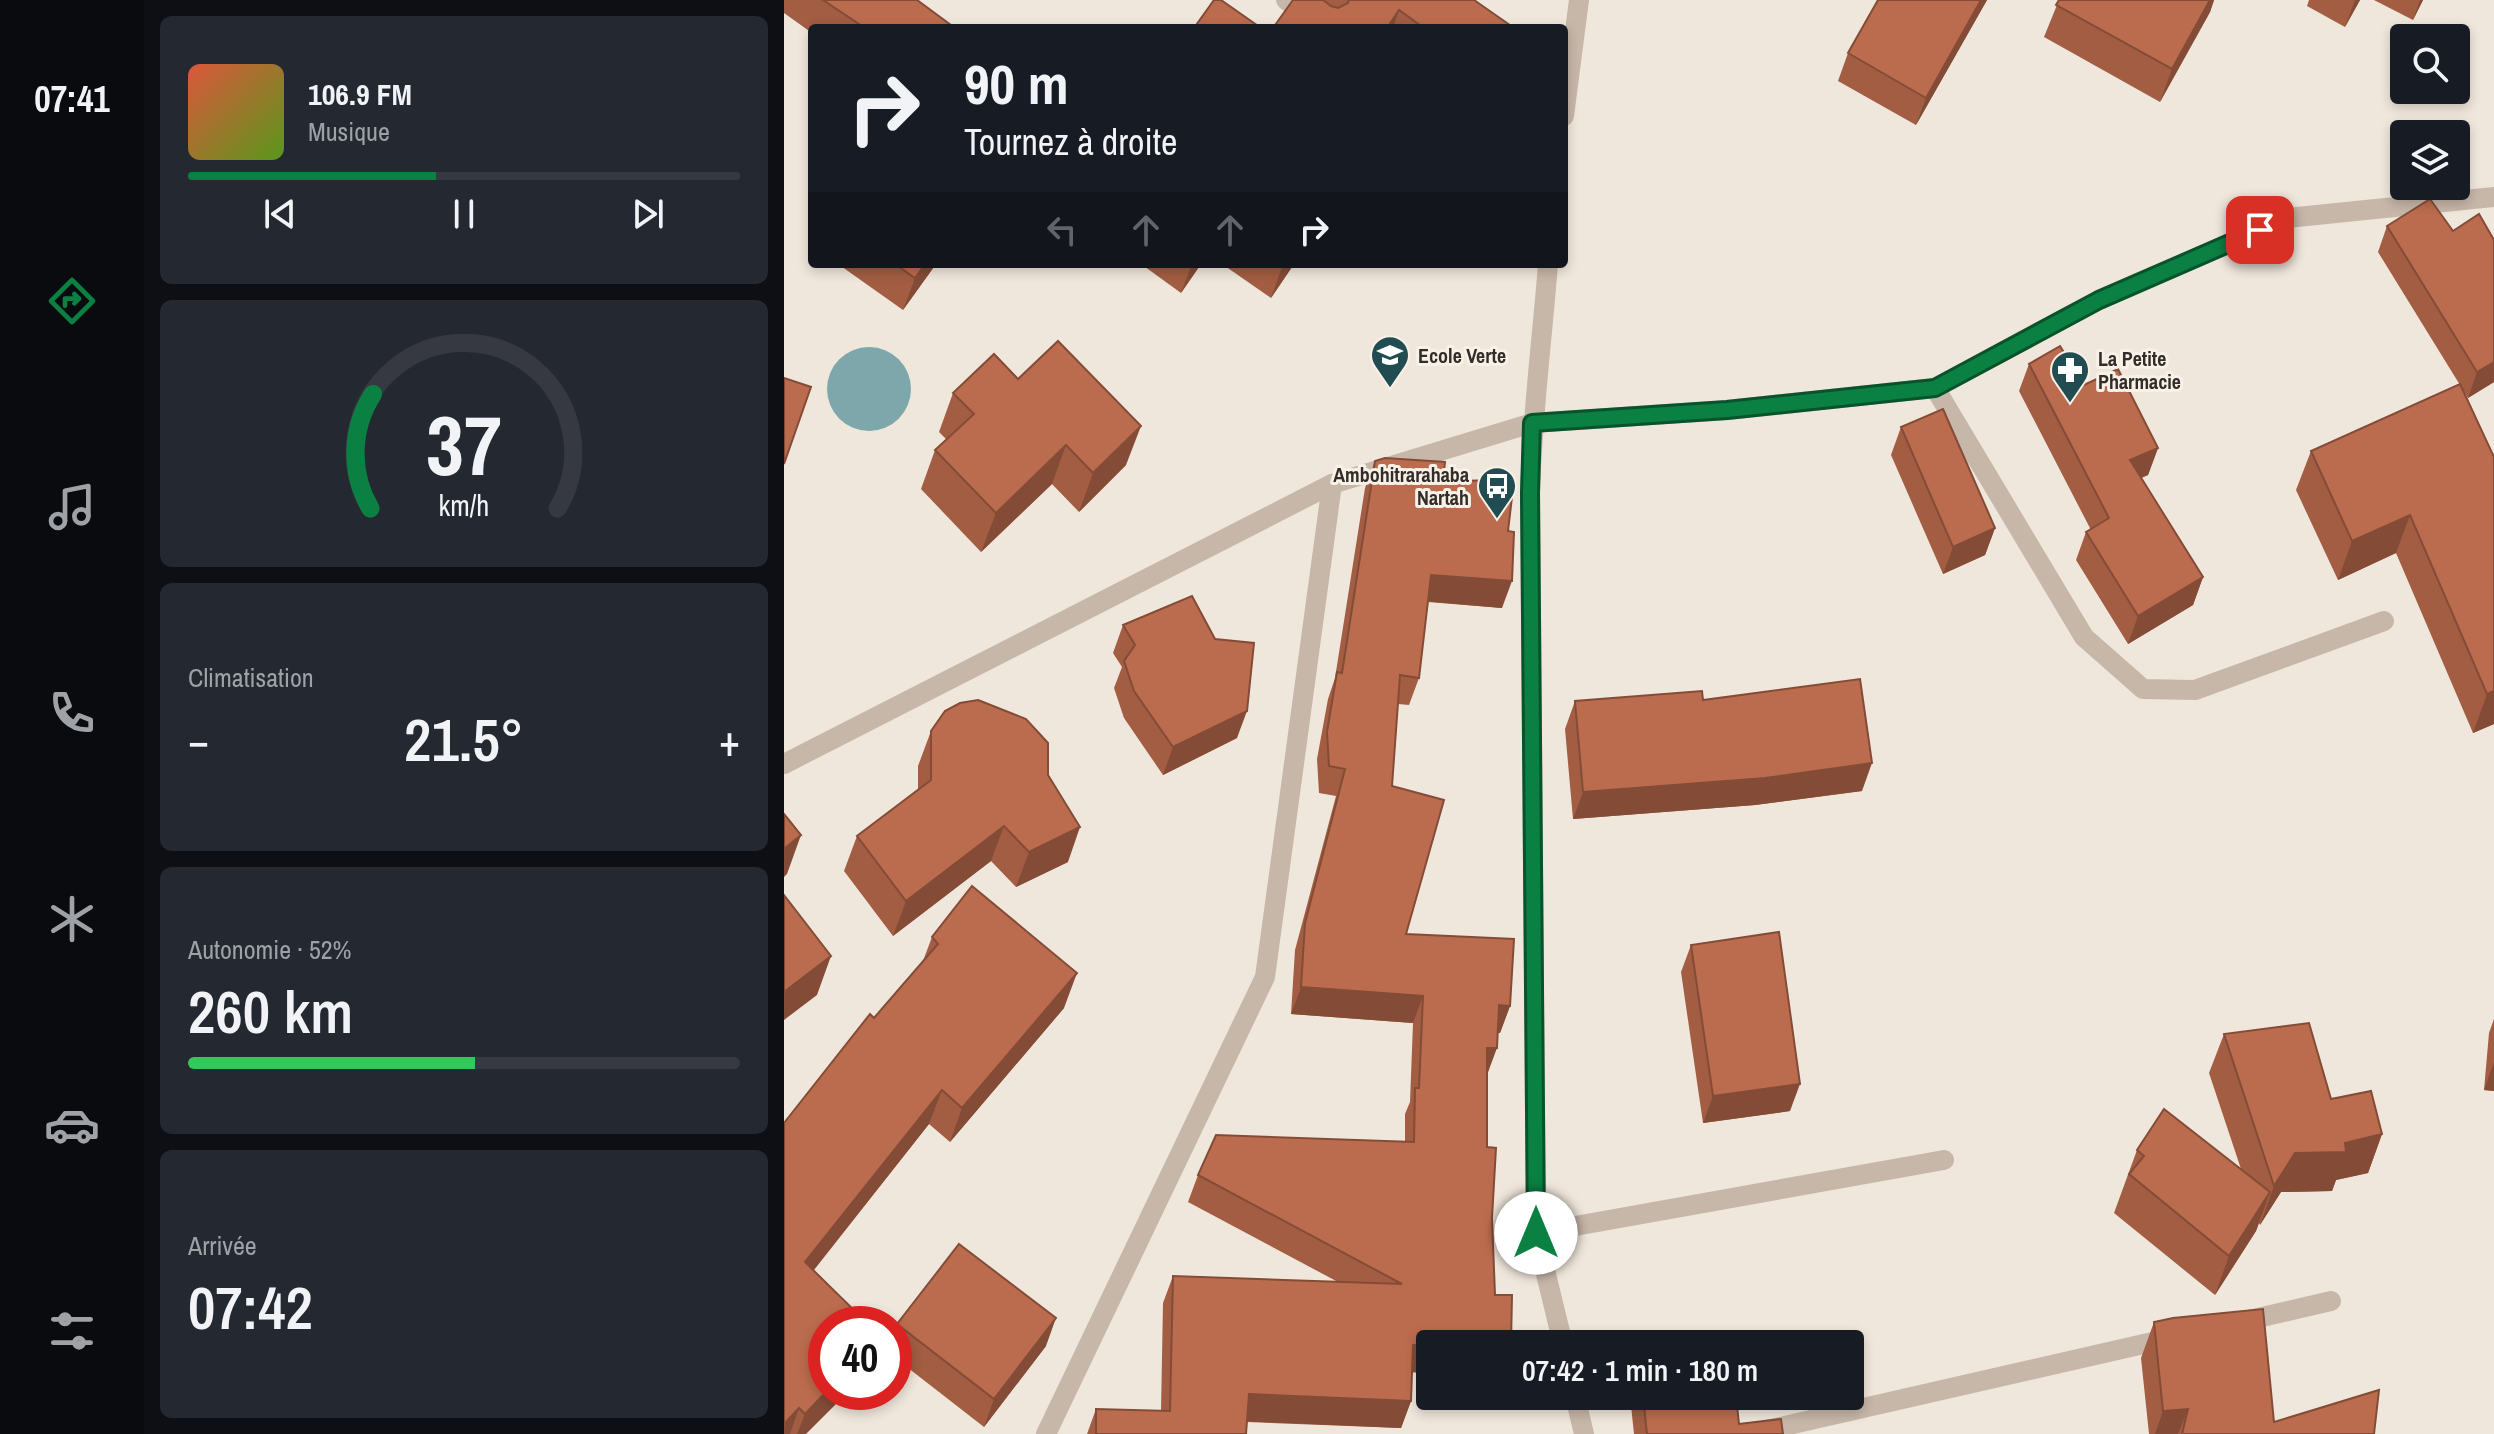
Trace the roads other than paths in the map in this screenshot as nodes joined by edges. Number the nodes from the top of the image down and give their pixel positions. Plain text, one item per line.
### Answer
1 (1286, 0) edge
2 (1579, 0) edge
3 (1320, 24) edge
4 (1568, 85) edge
5 (2494, 197) edge
6 (1548, 268) edge
7 (1935, 388) junction
8 (1532, 423) junction
9 (1332, 484) junction
10 (2384, 621) dead end
11 (784, 764) edge
12 (1944, 1160) dead end
13 (1536, 1233) junction
14 (2331, 1301) dead end
15 (2224, 1326) edge
16 (1560, 1330) edge
17 (2193, 1333) edge
18 (1578, 1410) edge
19 (1046, 1434) edge
20 (1584, 1434) edge
21 (1749, 1434) edge

1 - 3 street
2 - 4 street
5 - 7 street
6 - 8 street
7 - 8 street
7 - 10 street
8 - 9 street
8 - 13 street
9 - 11 street
9 - 19 street
12 - 13 street
13 - 16 street
14 - 15 street
17 - 21 street
18 - 20 street

